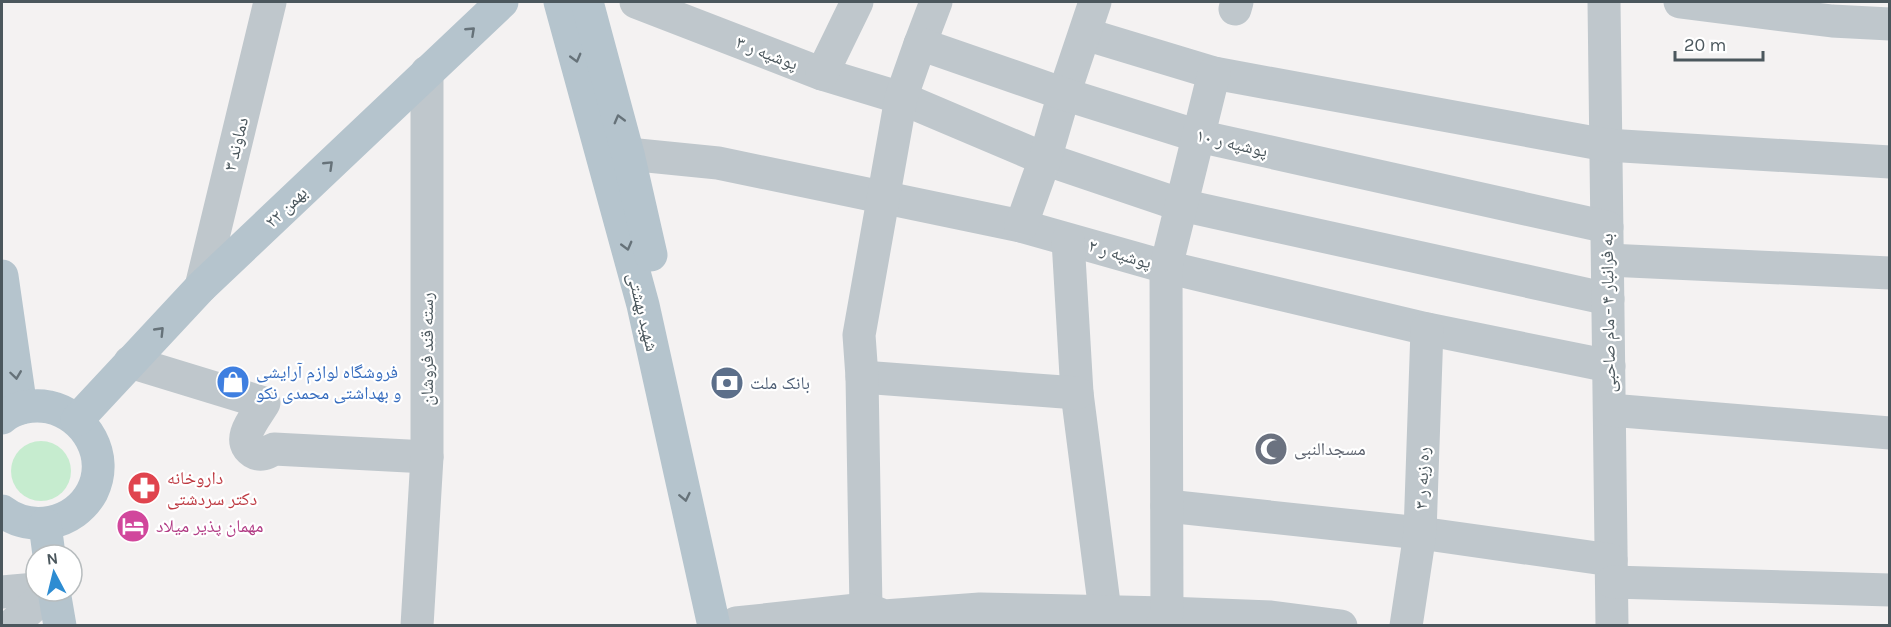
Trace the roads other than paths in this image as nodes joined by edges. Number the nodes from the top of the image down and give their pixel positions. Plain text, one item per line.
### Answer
1 (270, 2) edge
2 (502, 2) edge
3 (636, 2) edge
4 (936, 2) edge
5 (1095, 2) edge
6 (1604, 2) edge
7 (1680, 2) edge
8 (854, 3) edge
9 (581, 8) edge
10 (1890, 24) edge
11 (1085, 34) junction
12 (920, 44) junction
13 (427, 72) junction
14 (1214, 73) junction
15 (822, 74) junction
16 (1064, 94) junction
17 (901, 98) junction
18 (1198, 136) junction
19 (1606, 145) junction
20 (628, 154) junction
21 (1045, 159) junction
22 (1890, 162) edge
23 (884, 197) junction
24 (1181, 206) junction
25 (1021, 226) junction
26 (1607, 227) junction
27 (1068, 240) junction
28 (1608, 260) junction
29 (1166, 267) junction
30 (1890, 273) edge
31 (2, 276) edge
32 (201, 287) junction
33 (1608, 298) junction
34 (5, 322) edge
35 (1427, 329) junction
36 (130, 362) junction
37 (1609, 366) junction
38 (862, 377) junction
39 (1077, 393) junction
40 (1610, 410) junction
41 (11, 413) edge
42 (77, 420) junction
43 (1890, 434) edge
44 (427, 457) junction
45 (1167, 506) junction
46 (2, 512) edge
47 (1420, 532) junction
48 (47, 540) edge
49 (1612, 571) junction
50 (24, 590) edge
51 (1890, 590) edge
52 (2, 592) edge
53 (38, 603) edge
54 (55, 603) edge
55 (1105, 611) junction
56 (879, 617) edge
57 (1165, 619) edge
58 (1271, 621) edge
59 (719, 625) edge
60 (11, 626) edge
61 (60, 626) edge
62 (417, 626) edge
63 (1341, 626) edge
64 (1407, 626) edge
65 (1612, 626) edge

1 - 32 street, دماوند ۳
13 -> 2 main road, ۲۲ بهمن
3 - 15 street, پوشپه ر ۳
4 - 12 street
5 - 11 street
6 - 19 street, به فرانبار ۴ - مام صاحبی
7 - 10 street
8 - 15 street
20 -> 9 main road, شهید بهشتی
9 -> 59 main road, شهید بهشتی
11 - 14 street
11 - 16 street
12 - 16 street, پوشپه ر ۱۰
12 - 17 street
32 -> 13 main road, ۲۲ بهمن
13 - 44 street, رسته قند فروشان
14 - 18 street
14 - 19 street
15 - 17 street, پوشپه ر ۳
16 - 18 street, پوشپه ر ۱۰
16 - 21 street
17 - 21 street, پوشپه ر ۳
17 - 23 street
18 - 24 street
18 - 26 street, پوشپه ر ۱۰
19 - 22 street
19 - 26 street, به فرانبار ۴ - مام صاحبی
20 - 23 street, پوشپه ر ۲
20 - 59 main road, شهید بهشتی
21 - 24 street, پوشپه ر ۳
21 - 25 street
23 - 25 street, پوشپه ر ۲
23 - 38 street
24 - 29 street
24 - 33 street, پوشپه ر ۳
25 - 27 street, پوشپه ر ۲
26 - 28 street, به فرانبار ۴ - مام صاحبی
27 - 29 street, پوشپه ر ۲
27 - 39 street
28 - 30 street
28 - 33 street, به فرانبار ۴ - مام صاحبی
29 - 35 street, پوشپه ر ۲
29 - 45 street
31 - 34 main road
36 -> 32 main road, ۲۲ بهمن
33 - 37 street, به فرانبار ۴ - مام صاحبی
34 -> 41 main road
35 - 37 street, پوشپه ر ۲
35 - 47 street, ره زبه ر ۳
36 - 42 main road, ۲۲ بهمن
36 - 44 street
37 - 40 street, به فرانبار ۴ - مام صاحبی
38 - 39 street
38 - 56 street
39 - 55 street
40 - 43 street
40 - 49 street, به فرانبار ۴ - مام صاحبی
41 - 42 main road
42 - 48 main road
44 - 62 street, رسته قند فروشان
45 - 47 street
45 - 57 street
46 - 48 main road
47 - 49 street
47 - 64 street, ره زبه ر ۳
49 - 51 street
49 - 65 street, به فرانبار ۴ - مام صاحبی
50 - 52 street
53 - 60 street
54 - 61 main road
55 - 56 street
55 - 57 street
56 - 59 street
57 - 58 street
58 - 63 street

